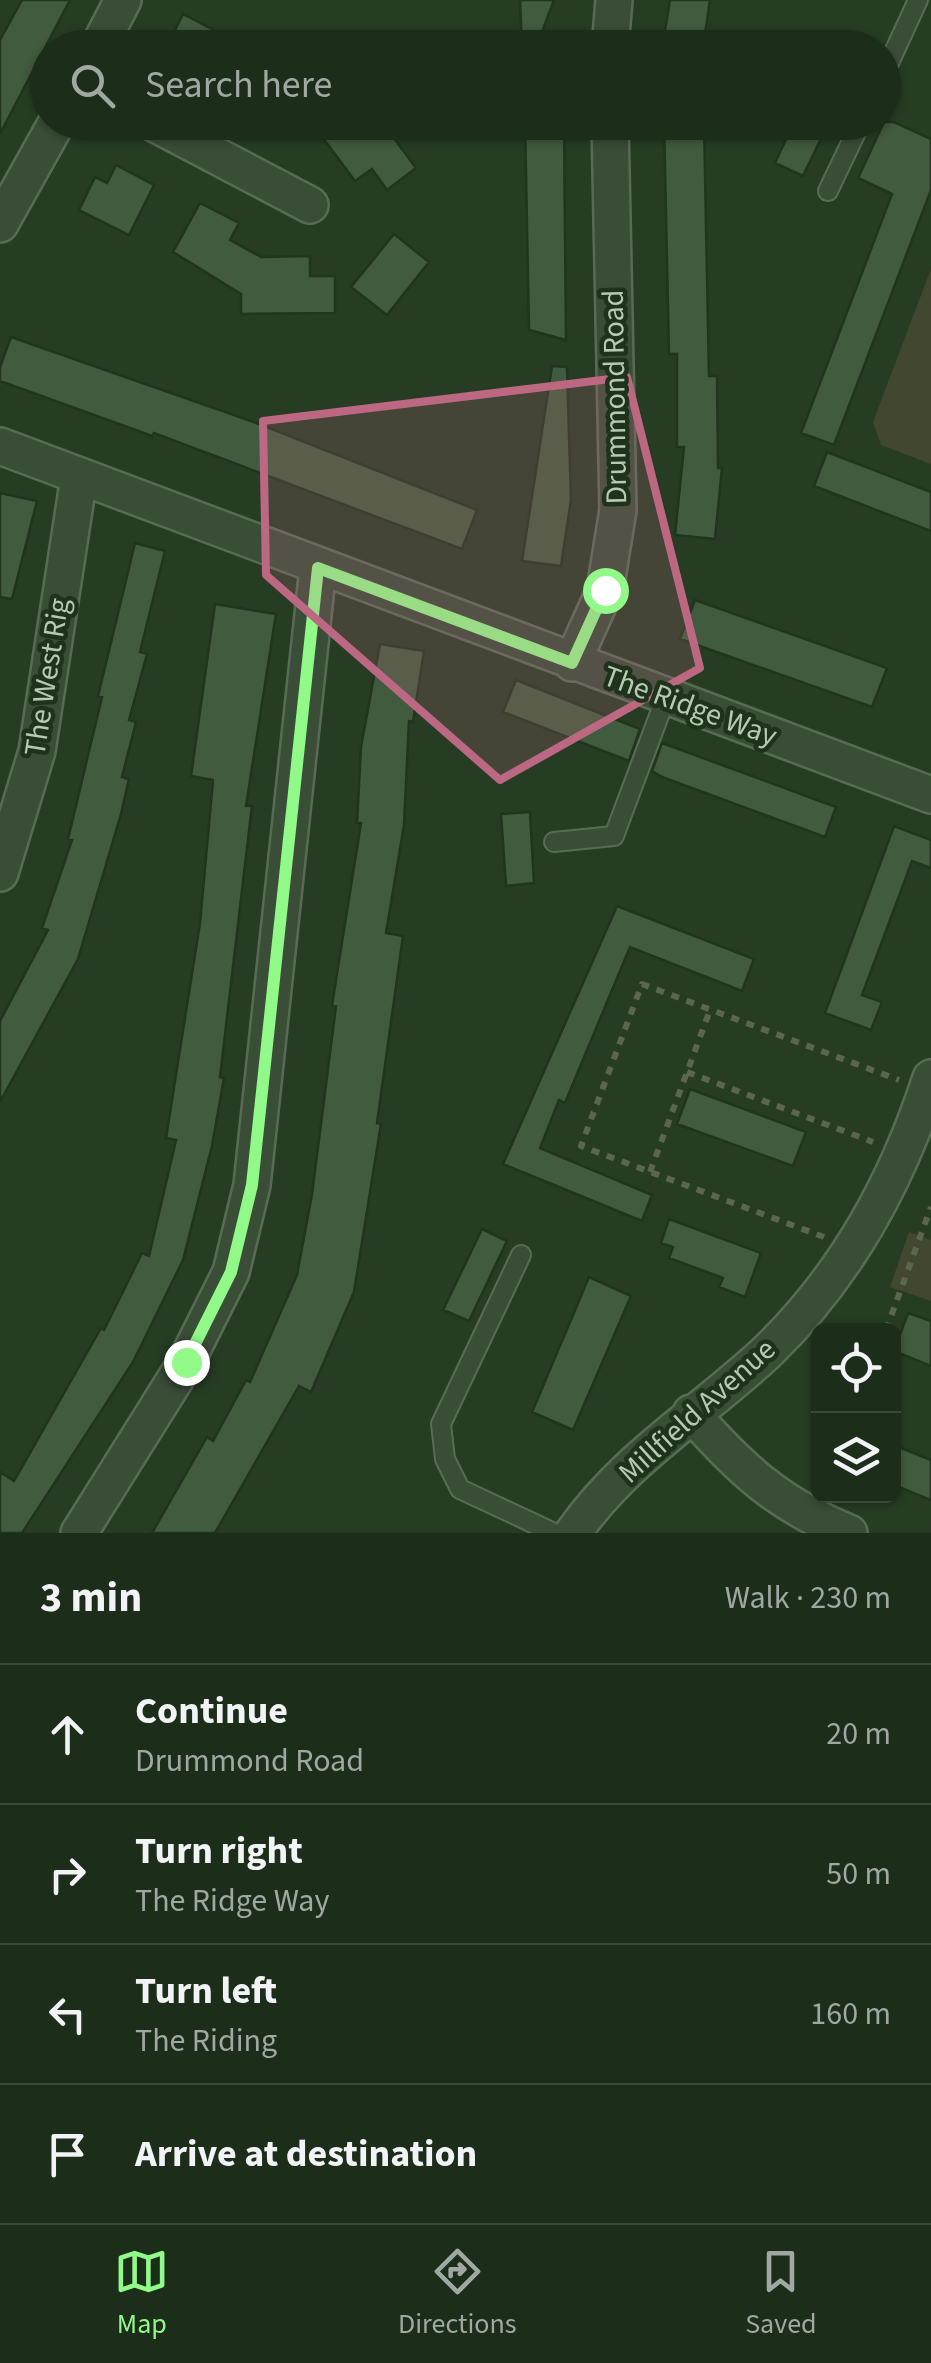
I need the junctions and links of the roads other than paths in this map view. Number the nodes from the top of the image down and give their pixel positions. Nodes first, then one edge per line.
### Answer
1 (124, 0) edge
2 (614, 0) edge
3 (918, 0) edge
4 (108, 30) edge
5 (612, 30) edge
6 (901, 37) edge
7 (47, 140) edge
8 (186, 140) edge
9 (610, 140) edge
10 (852, 140) edge
11 (828, 191) dead end
12 (310, 205) dead end
13 (0, 224) edge
14 (0, 446) edge
15 (79, 477) junction
16 (318, 568) junction
17 (572, 663) junction
18 (666, 698) junction
19 (931, 795) edge
20 (554, 842) dead end
21 (0, 873) edge
22 (929, 1085) edge
23 (520, 1255) dead end
24 (691, 1413) junction
25 (78, 1533) edge
26 (554, 1533) edge
27 (573, 1533) edge
28 (849, 1533) edge

1 - 4 street
2 - 5 street
3 - 6 lane
7 - 13 street
8 - 12 street
9 - 17 street, Drummond Road
10 - 11 lane
14 - 15 street, The Ridge Way
15 - 16 street, The Ridge Way
15 - 21 street, The West Rig
16 - 17 street, The Ridge Way
16 - 25 street
17 - 18 street, The Ridge Way
18 - 19 street, The Ridge Way
18 - 20 lane
22 - 24 street, Millfield Avenue
23 - 26 lane
24 - 27 street, Millfield Avenue
24 - 28 street

